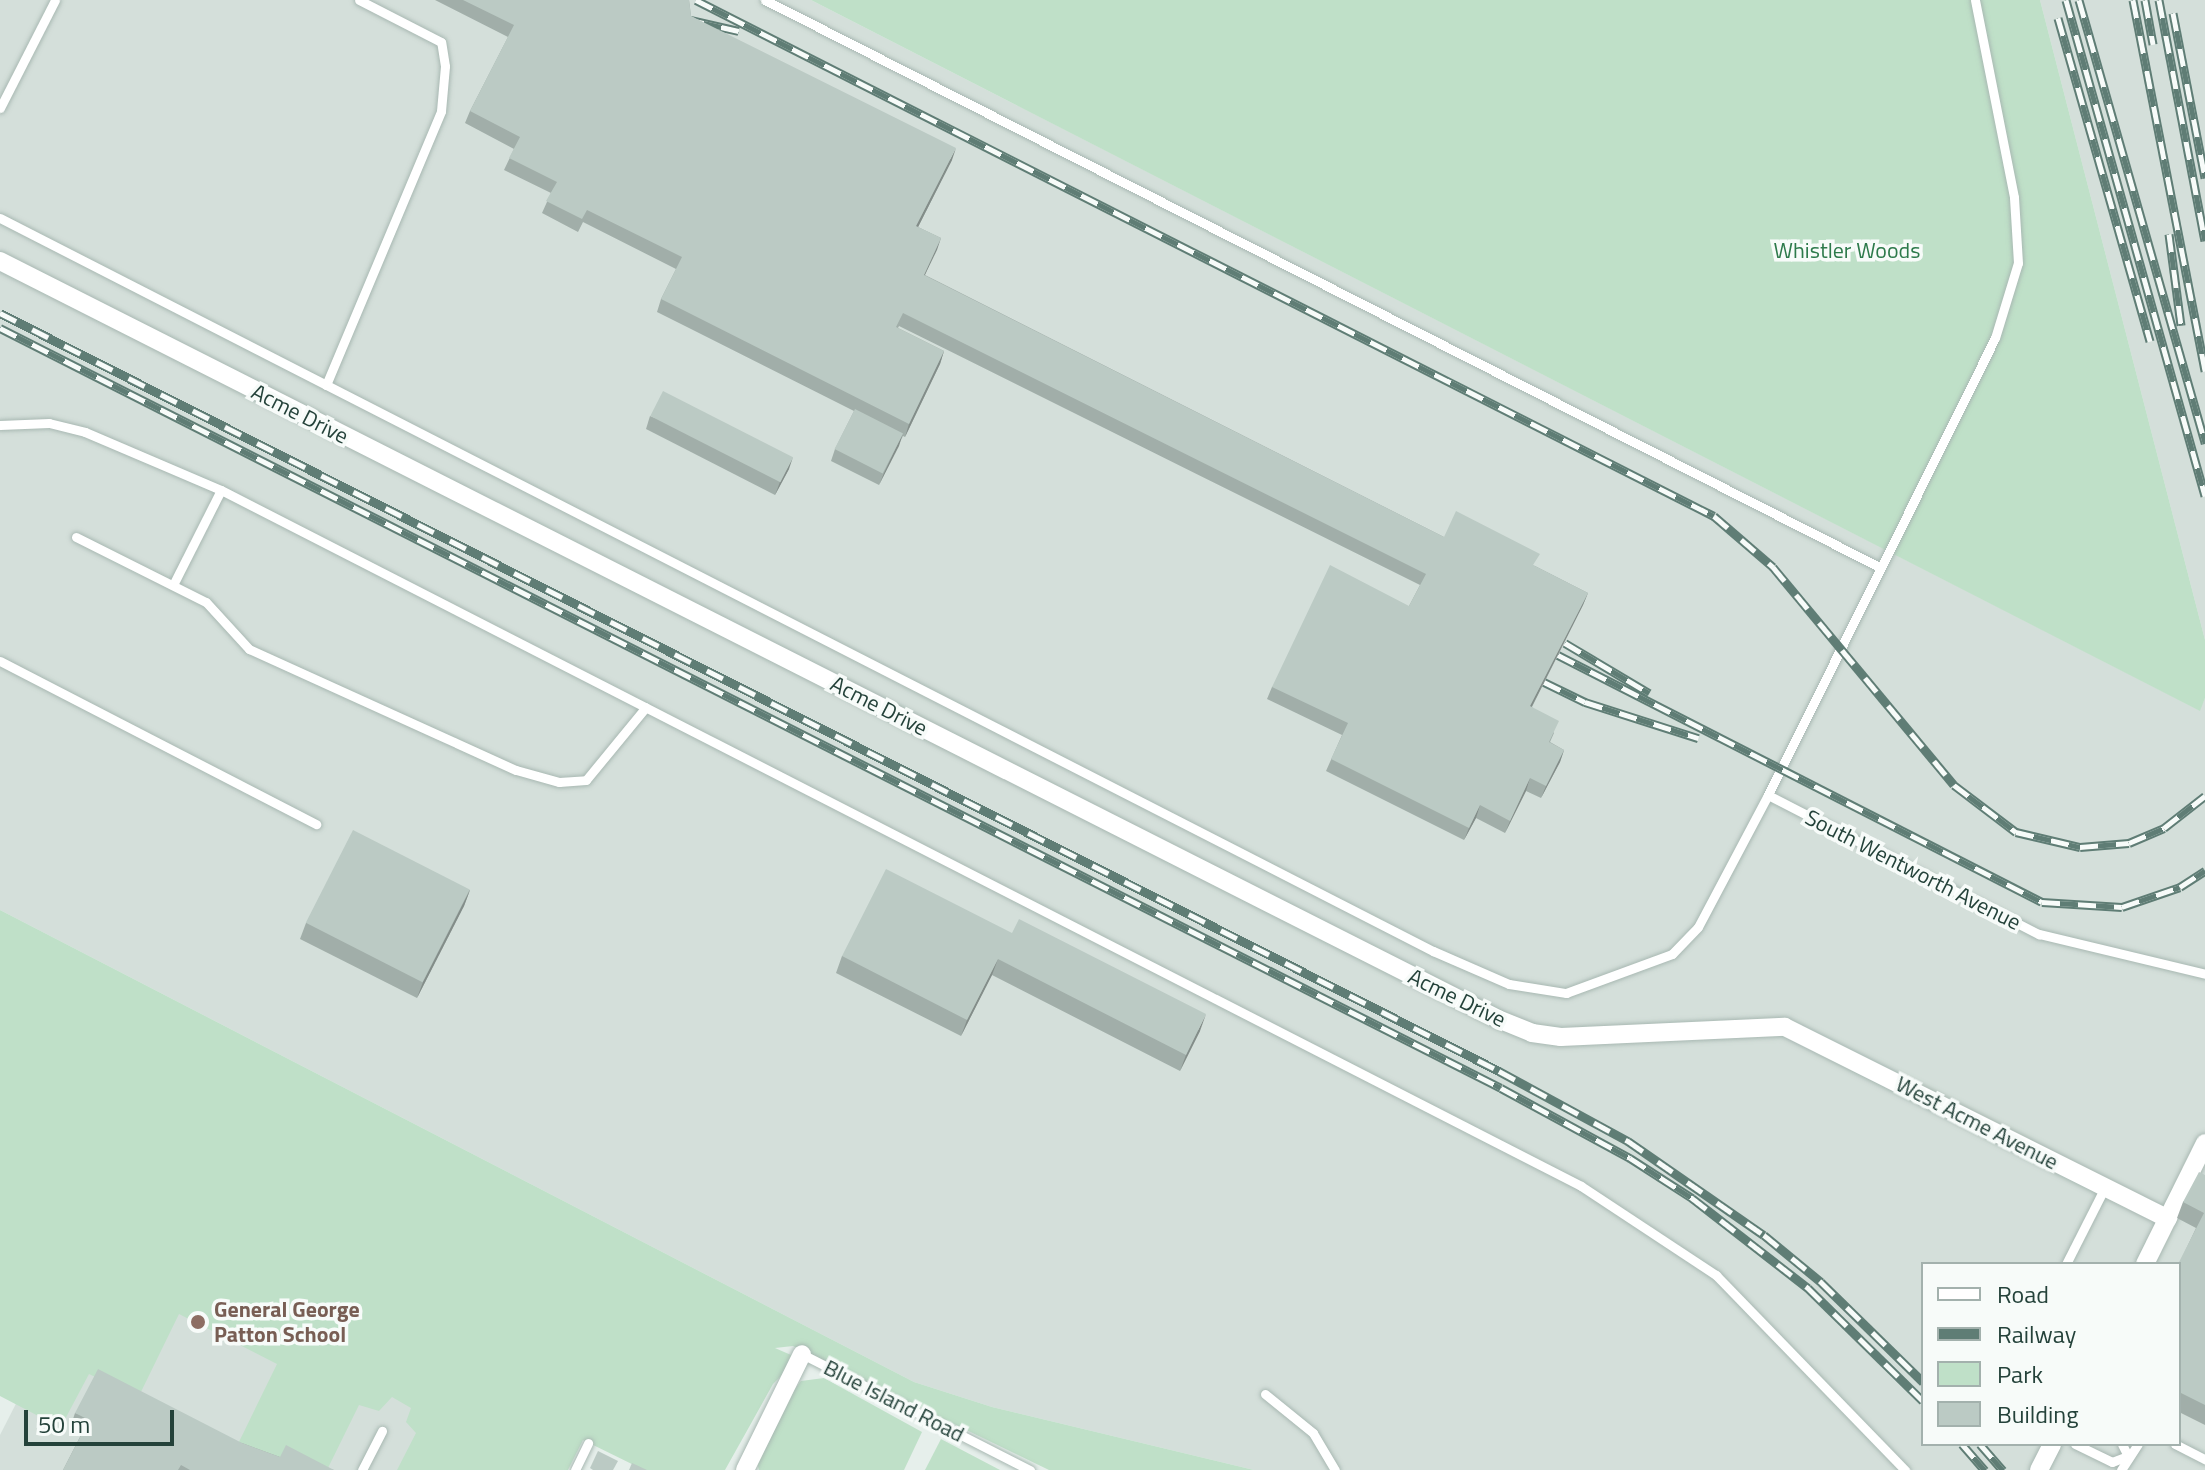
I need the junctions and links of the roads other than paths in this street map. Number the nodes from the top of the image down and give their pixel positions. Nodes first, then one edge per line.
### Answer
1 (55, 0) edge
2 (359, 0) edge
3 (765, 0) edge
4 (1975, 0) edge
5 (0, 108) edge
6 (0, 218) edge
7 (0, 261) edge
8 (326, 385) junction
9 (0, 425) edge
10 (221, 490) junction
11 (76, 537) dead end
12 (1881, 568) junction
13 (173, 585) junction
14 (0, 661) edge
15 (646, 707) junction
16 (1768, 795) junction
17 (316, 824) dead end
18 (2205, 974) edge
19 (1785, 1027) joint
20 (2205, 1143) edge
21 (2105, 1187) junction
22 (2168, 1219) junction
23 (2067, 1262) edge
24 (2146, 1262) edge
25 (802, 1354) joint
26 (1265, 1394) dead end
27 (382, 1431) dead end
28 (588, 1443) dead end
29 (2051, 1446) edge
30 (2079, 1446) edge
31 (2123, 1446) edge
32 (2136, 1446) edge
33 (2179, 1446) edge
34 (2128, 1456) junction
35 (2205, 1459) edge
36 (362, 1470) edge
37 (575, 1470) edge
38 (745, 1470) edge
39 (1030, 1470) edge
40 (1335, 1470) edge
41 (1905, 1470) edge
42 (2039, 1470) edge
43 (2121, 1470) edge

1 - 5 lane
2 - 8 lane
3 - 12 lane
4 - 12 lane
6 - 8 lane
7 - 19 street, Acme Drive
8 - 16 lane
9 - 10 lane
10 - 13 lane
10 - 15 lane
11 - 13 lane
12 - 16 lane
13 - 15 lane
14 - 17 lane
15 - 41 lane
16 - 18 lane, South Wentworth Avenue
19 - 21 street, West Acme Avenue
20 - 22 street
21 - 22 street, West Acme Avenue
21 - 23 lane
22 - 24 street
25 - 38 street
25 - 39 lane, Blue Island Road
26 - 40 lane
27 - 36 lane
28 - 37 lane
29 - 42 street
30 - 34 lane
31 - 34 lane
32 - 34 lane
33 - 35 lane
34 - 43 lane

